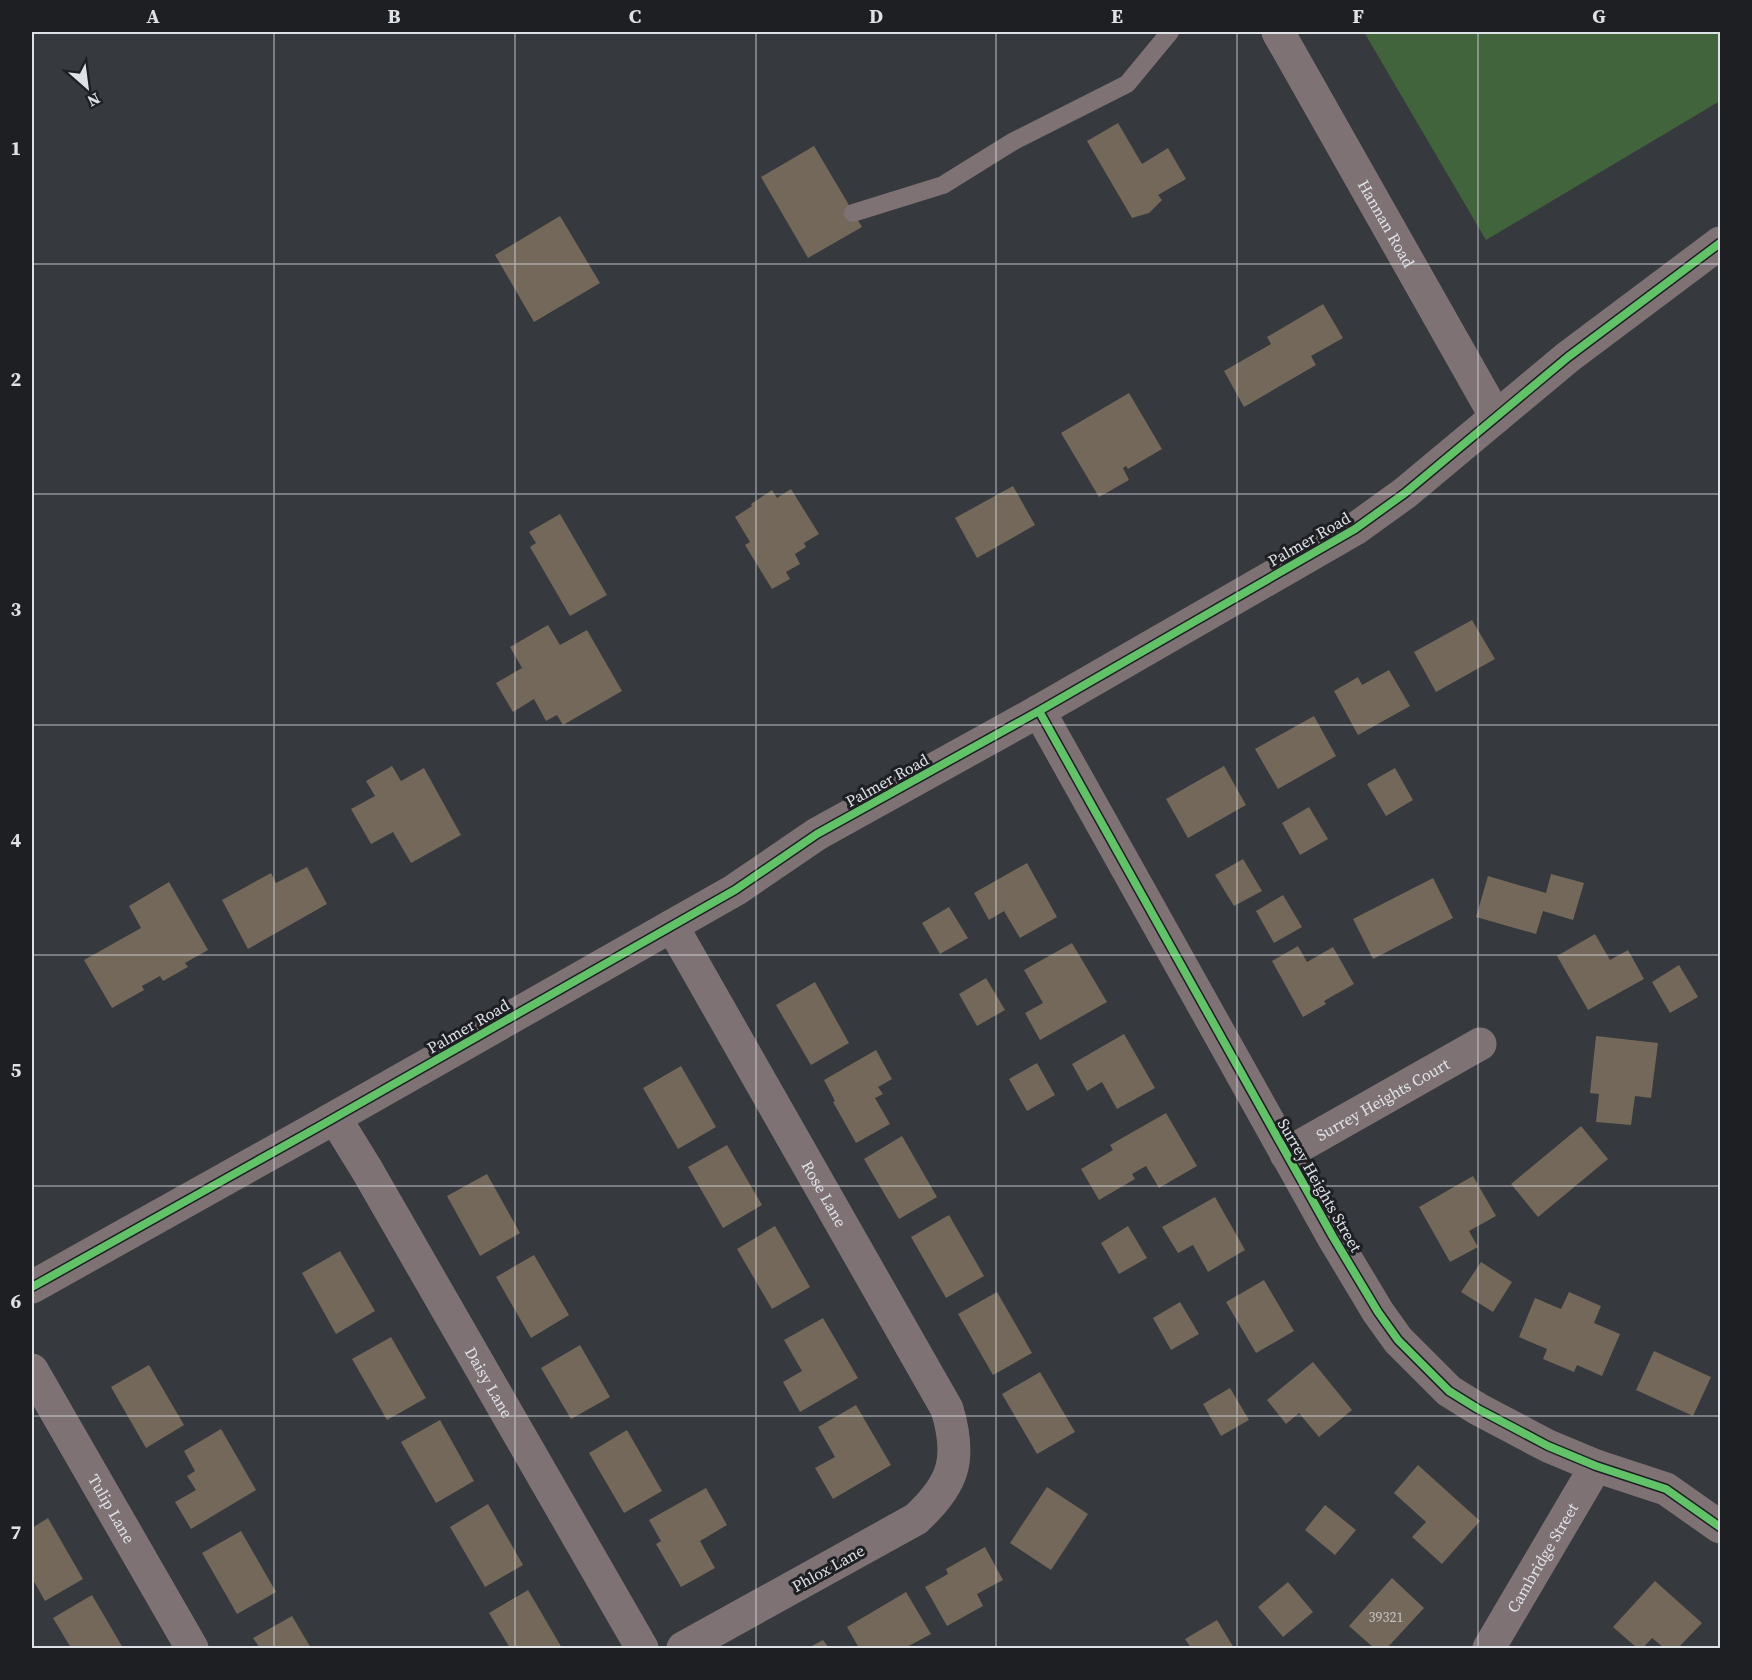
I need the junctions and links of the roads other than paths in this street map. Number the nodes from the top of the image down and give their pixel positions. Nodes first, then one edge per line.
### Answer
1 (1170, 32) edge
2 (1278, 32) edge
3 (853, 213) dead end
4 (1720, 243) edge
5 (1496, 417) junction
6 (1039, 711) junction
7 (672, 926) junction
8 (1480, 1044) dead end
9 (335, 1118) junction
10 (1286, 1154) junction
11 (32, 1287) edge
12 (32, 1370) edge
13 (1596, 1466) junction
14 (952, 1468) joint
15 (1720, 1527) edge
16 (192, 1648) edge
17 (642, 1648) edge
18 (683, 1648) edge
19 (1489, 1648) edge

1 - 3 lane
2 - 5 street, Hannan Road
4 - 5 street, Palmer Road
5 - 6 street, Palmer Road
6 - 7 street, Palmer Road
6 - 10 street, Surrey Heights Street
7 - 9 street, Palmer Road
7 - 14 street, Rose Lane
8 - 10 street, Surrey Heights Court
9 - 11 street, Palmer Road
9 - 17 street, Daisy Lane
10 - 13 street, Surrey Heights Street
12 - 16 street, Tulip Lane
13 - 15 street, Surrey Heights Street
13 - 19 street, Cambridge Street
14 - 18 street, Phlox Lane

